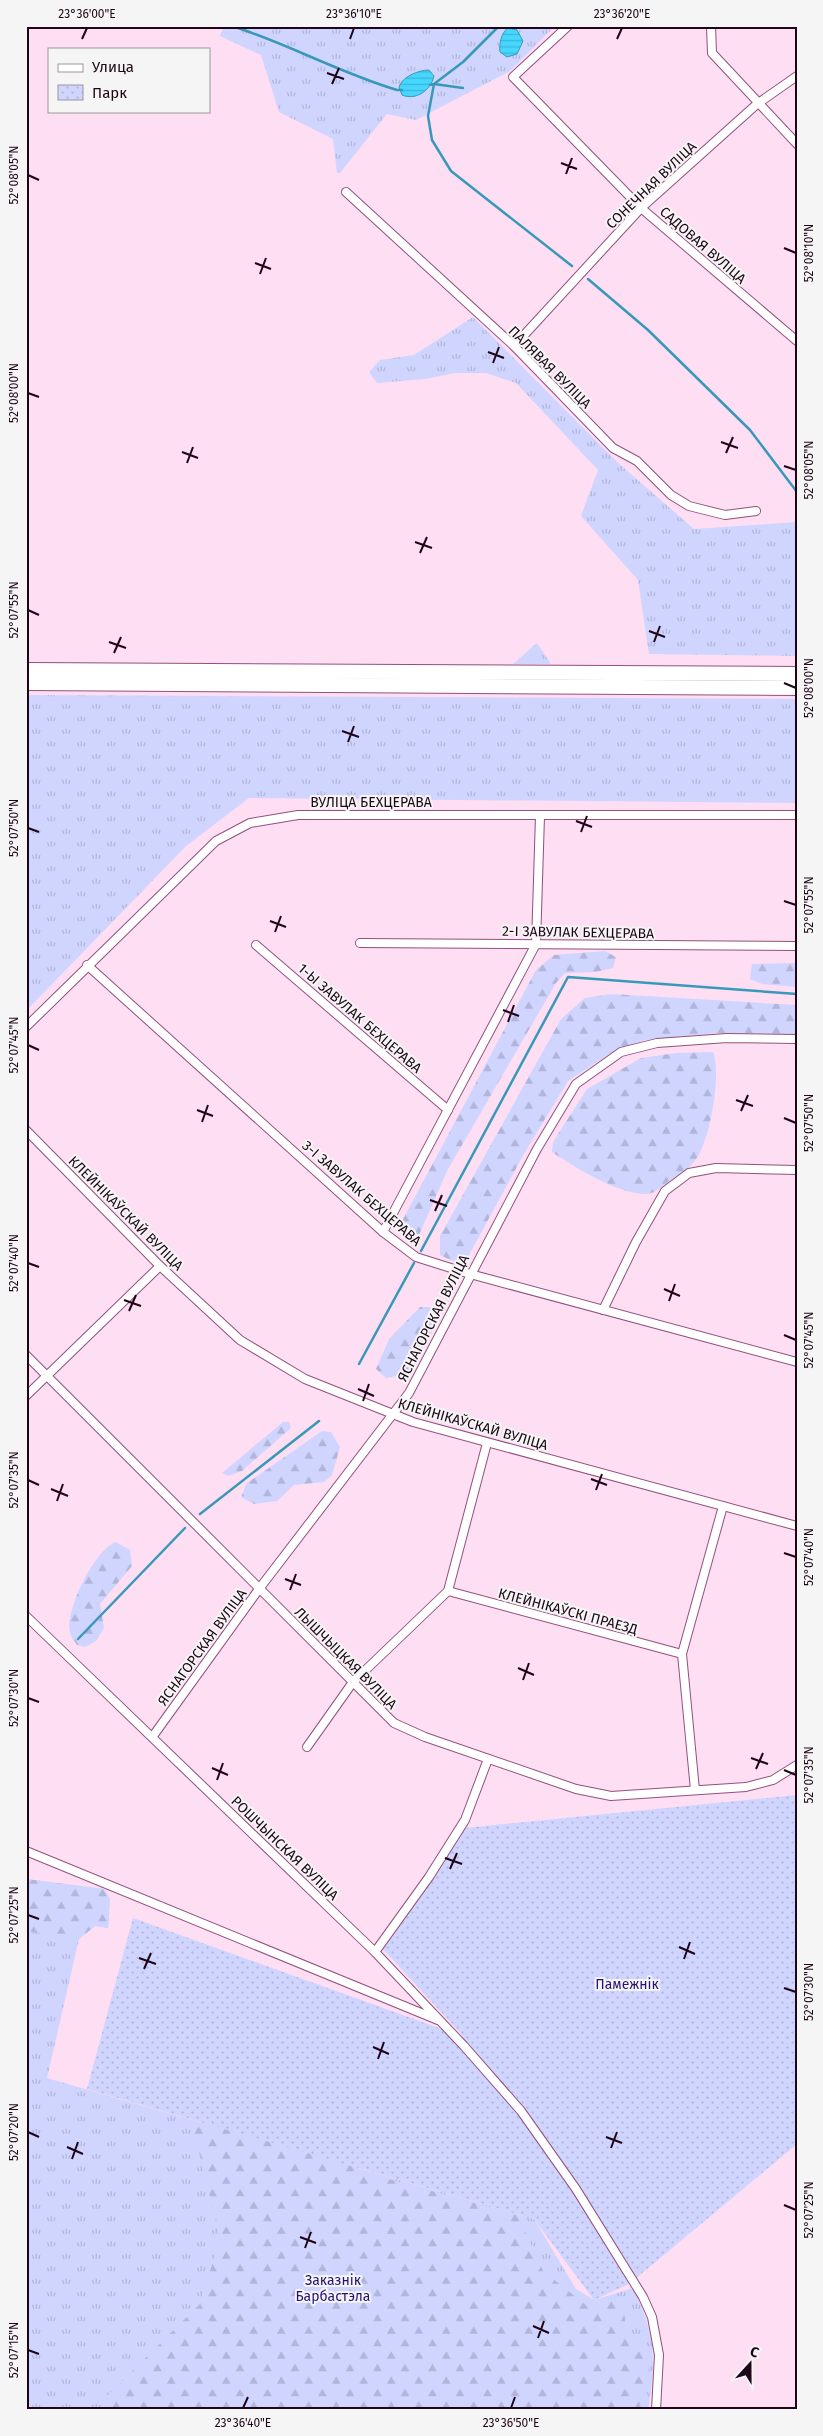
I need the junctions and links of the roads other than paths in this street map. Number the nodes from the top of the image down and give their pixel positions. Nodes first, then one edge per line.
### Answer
1 (568, 26) edge
2 (711, 26) edge
3 (797, 76) edge
4 (757, 104) junction
5 (797, 144) edge
6 (346, 192) dead end
7 (641, 208) junction
8 (797, 341) edge
9 (514, 346) junction
10 (756, 511) dead end
11 (26, 670) edge
12 (797, 674) edge
13 (26, 683) edge
14 (797, 688) edge
15 (797, 815) edge
16 (540, 816) junction
17 (360, 942) dead end
18 (536, 944) junction
19 (256, 945) dead end
20 (797, 946) edge
21 (87, 966) junction
22 (26, 1027) edge
23 (797, 1039) edge
24 (448, 1110) junction
25 (26, 1130) edge
26 (797, 1170) edge
27 (383, 1232) junction
28 (160, 1266) junction
29 (470, 1274) junction
30 (603, 1310) junction
31 (26, 1355) edge
32 (797, 1362) edge
33 (47, 1376) junction
34 (26, 1396) edge
35 (393, 1415) junction
36 (486, 1443) junction
37 (723, 1506) junction
38 (797, 1526) edge
39 (259, 1589) junction
40 (448, 1592) junction
41 (26, 1616) edge
42 (682, 1654) junction
43 (353, 1682) junction
44 (153, 1736) junction
45 (307, 1747) dead end
46 (488, 1759) junction
47 (797, 1765) edge
48 (695, 1790) junction
49 (26, 1851) edge
50 (375, 1952) junction
51 (442, 2022) junction
52 (656, 2410) edge

1 - 7 street, САДОВАЯ ВУЛІЦА
2 - 4 street
3 - 4 street, СОНЕЧНАЯ ВУЛІЦА
4 - 5 street
4 - 7 street, СОНЕЧНАЯ ВУЛІЦА
6 - 9 street, ПАЛЯВАЯ ВУЛІЦА
7 - 8 street, САДОВАЯ ВУЛІЦА
7 - 9 street, СОНЕЧНАЯ ВУЛІЦА
9 - 10 street, ПАЛЯВАЯ ВУЛІЦА
11 - 12 highway
13 - 14 highway
15 - 16 street, ВУЛІЦА БЕХЦЕРАВА
16 - 18 street
16 - 21 street, ВУЛІЦА БЕХЦЕРАВА
17 - 18 street, 2-І ЗАВУЛАК БЕХЦЕРАВА
18 - 20 street, 2-І ЗАВУЛАК БЕХЦЕРАВА
18 - 24 street
19 - 24 street, 1-Ы ЗАВУЛАК БЕХЦЕРАВА
21 - 22 street, ВУЛІЦА БЕХЦЕРАВА
21 - 27 street, 3-І ЗАВУЛАК БЕХЦЕРАВА
23 - 29 street, ЯСНАГОРСКАЯ ВУЛІЦА
24 - 27 street
25 - 28 street, КЛЕЙНІКАЎСКАЙ ВУЛІЦА
26 - 30 street
27 - 29 street, 3-І ЗАВУЛАК БЕХЦЕРАВА
28 - 33 street
28 - 35 street, КЛЕЙНІКАЎСКАЙ ВУЛІЦА
29 - 30 street, 3-І ЗАВУЛАК БЕХЦЕРАВА
29 - 35 street, ЯСНАГОРСКАЯ ВУЛІЦА
30 - 32 street, 3-І ЗАВУЛАК БЕХЦЕРАВА
31 - 33 street, ЛЫШЧЫЦКАЯ ВУЛІЦА
33 - 34 street
33 - 39 street, ЛЫШЧЫЦКАЯ ВУЛІЦА
35 - 36 street, КЛЕЙНІКАЎСКАЙ ВУЛІЦА
35 - 39 street, ЯСНАГОРСКАЯ ВУЛІЦА
36 - 37 street, КЛЕЙНІКАЎСКАЙ ВУЛІЦА
36 - 40 street
37 - 38 street, КЛЕЙНІКАЎСКАЙ ВУЛІЦА
37 - 42 street
39 - 43 street, ЛЫШЧЫЦКАЯ ВУЛІЦА
39 - 44 street, ЯСНАГОРСКАЯ ВУЛІЦА
40 - 42 street, КЛЕЙНІКАЎСКІ ПРАЕЗД
40 - 43 street
41 - 44 street, РОШЧЫНСКАЯ ВУЛІЦА
42 - 48 street
43 - 45 street
43 - 46 street, ЛЫШЧЫЦКАЯ ВУЛІЦА
44 - 50 street, РОШЧЫНСКАЯ ВУЛІЦА
46 - 48 street, ЛЫШЧЫЦКАЯ ВУЛІЦА
46 - 50 street
47 - 48 street, ЛЫШЧЫЦКАЯ ВУЛІЦА
49 - 51 street
50 - 51 street, РОШЧЫНСКАЯ ВУЛІЦА
51 - 52 street, РОШЧЫНСКАЯ ВУЛІЦА

